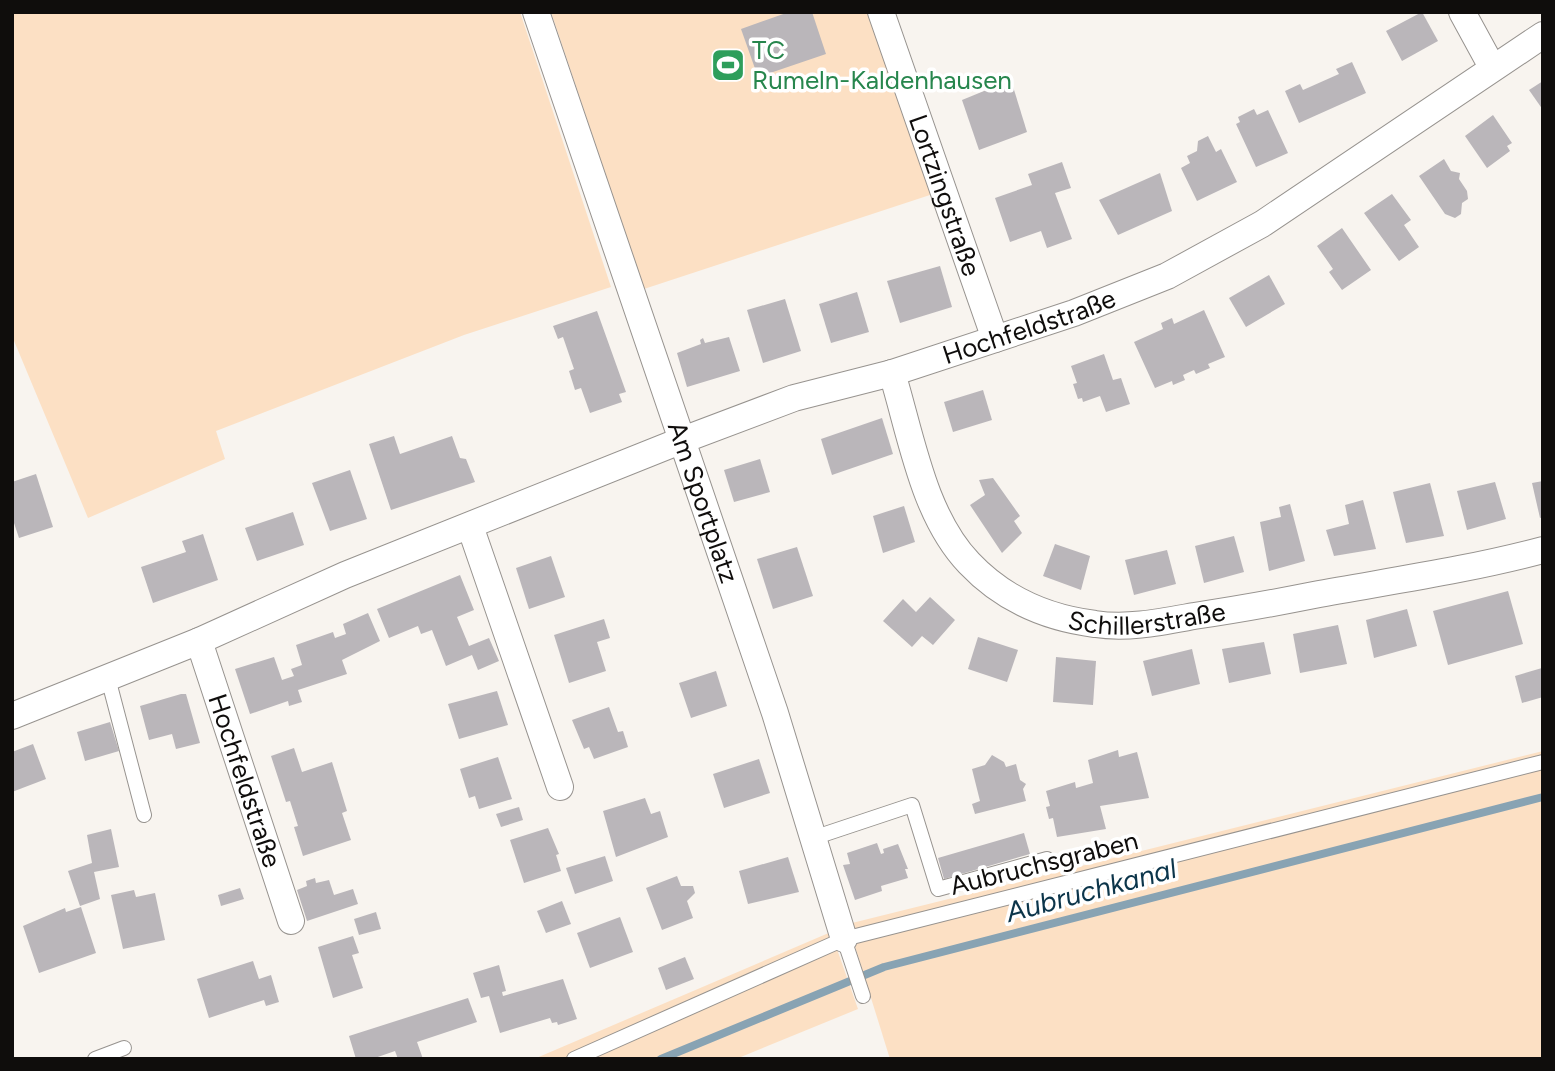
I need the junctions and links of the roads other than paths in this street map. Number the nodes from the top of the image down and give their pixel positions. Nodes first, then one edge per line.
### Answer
1 (536, 12) edge
2 (881, 12) edge
3 (1462, 12) edge
4 (1543, 35) edge
5 (1492, 67) junction
6 (995, 340) junction
7 (892, 373) junction
8 (680, 441) junction
9 (470, 526) junction
10 (1543, 550) edge
11 (199, 641) junction
12 (108, 678) junction
13 (12, 716) edge
14 (1543, 762) edge
15 (560, 787) dead end
16 (144, 815) dead end
17 (813, 838) junction
18 (1047, 859) dead end
19 (290, 921) dead end
20 (846, 946) junction
21 (863, 996) dead end
22 (124, 1048) dead end
23 (95, 1059) edge
24 (575, 1059) edge

1 - 8 street, Am Sportplatz
2 - 6 street, Lortzingstraße
3 - 5 street
4 - 5 street, Hochfeldstraße
5 - 6 street, Hochfeldstraße
6 - 7 street, Hochfeldstraße
7 - 8 street, Hochfeldstraße
7 - 10 street, Schillerstraße
8 - 9 street, Hochfeldstraße
8 - 17 street, Am Sportplatz
9 - 11 street, Hochfeldstraße
9 - 15 street
11 - 12 street, Hochfeldstraße
11 - 19 street, Hochfeldstraße
12 - 13 street, Hochfeldstraße
12 - 16 lane
14 - 20 lane, Aubruchsgraben
17 - 18 lane
17 - 20 street, Am Sportplatz
20 - 21 lane, Am Sportplatz
20 - 24 lane, Aubruchsgraben
22 - 23 lane

